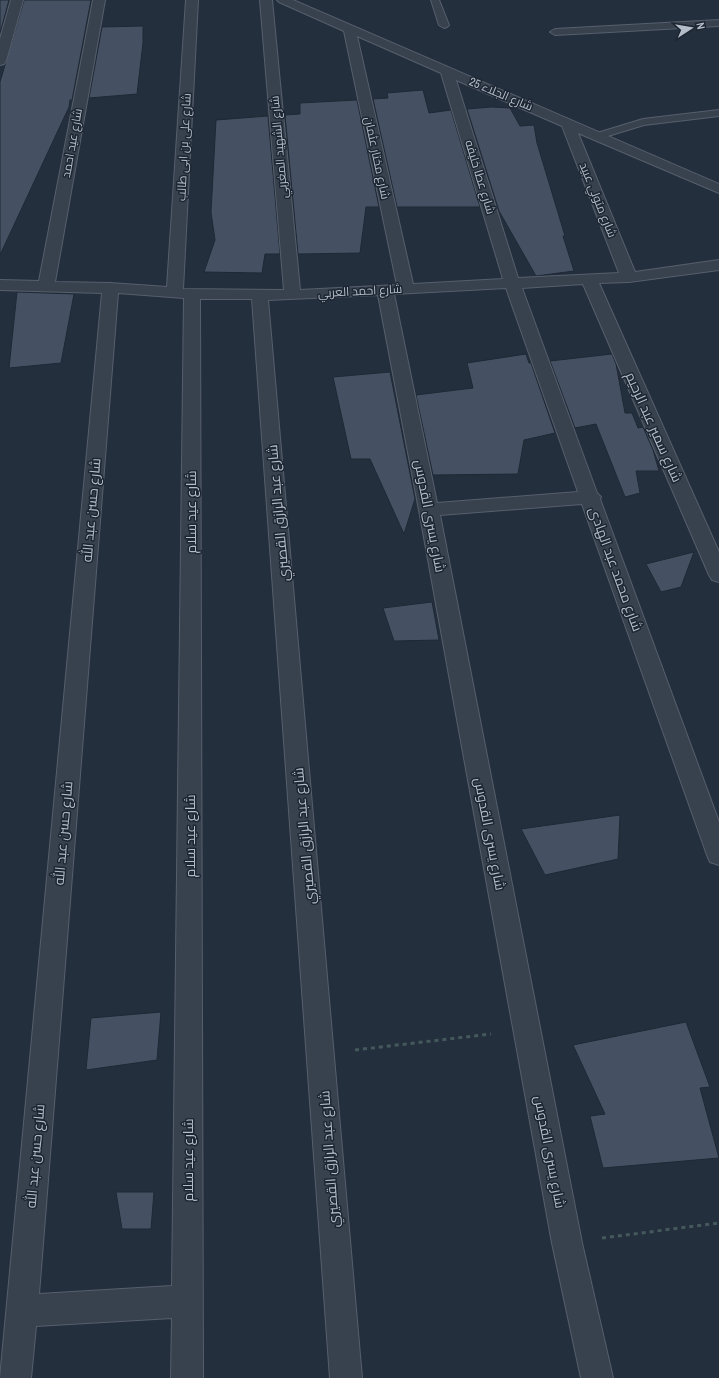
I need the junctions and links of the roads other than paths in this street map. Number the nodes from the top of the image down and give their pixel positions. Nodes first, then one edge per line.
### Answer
1 (17, 0) edge
2 (99, 0) edge
3 (192, 0) edge
4 (266, 0) edge
5 (283, 0) edge
6 (435, 0) edge
7 (313, 6) edge
8 (719, 23) edge
9 (444, 25) dead end
10 (349, 28) junction
11 (555, 32) dead end
12 (0, 61) edge
13 (448, 72) junction
14 (719, 112) edge
15 (567, 122) junction
16 (598, 136) junction
17 (719, 189) edge
18 (715, 266) edge
19 (629, 277) junction
20 (589, 279) junction
21 (719, 282) edge
22 (512, 283) junction
23 (0, 285) edge
24 (46, 286) junction
25 (110, 288) junction
26 (395, 289) junction
27 (184, 294) junction
28 (260, 295) junction
29 (292, 295) junction
30 (591, 497) junction
31 (429, 510) junction
32 (719, 575) edge
33 (719, 855) edge
34 (188, 1301) junction
35 (22, 1310) junction
36 (14, 1378) edge
37 (187, 1378) edge
38 (346, 1378) edge
39 (597, 1378) edge

1 - 12 street
2 - 24 street, شارع عيد احمد
3 - 27 street, شارع على بن ابى طالب
4 - 29 street, شارع الشهيد المغربي
5 - 7 street, شارع الجلاء 25
6 - 9 lane
7 - 10 street, شارع الجلاء 25
8 - 11 lane
10 - 13 street, شارع الجلاء 25
10 - 26 street, شارع مختار عثمان
13 - 15 street, شارع الجلاء 25
13 - 22 street, شارع عطا خليفه
14 - 16 lane
15 - 16 street, شارع الجلاء 25
15 - 19 street, شارع متولي عبيد
16 - 17 street, شارع الجلاء 25
18 - 19 street, شارع احمد العربي
18 - 21 street
19 - 20 street, شارع احمد العربي
20 - 22 street, شارع احمد العربي
20 - 32 street, شارع سمير عبد الرحيم
22 - 26 street, شارع احمد العربي
22 - 30 street, شارع محمد عبد الهادى
23 - 24 street, شارع احمد العربي
24 - 25 street, شارع احمد العربي
25 - 27 street, شارع احمد العربي
25 - 35 street, شارع حسن عبد الله
26 - 29 street, شارع احمد العربي
26 - 31 street, شارع يسرى القدوس
27 - 28 street, شارع احمد العربي
27 - 34 street, شارع عيد سلام
28 - 29 street, شارع احمد العربي
28 - 38 street, شارع عبد الرازق القصيري
30 - 31 street
30 - 33 street, شارع محمد عبد الهادى
31 - 39 street, شارع يسرى القدوس
34 - 35 street
34 - 37 street, شارع عيد سلام
35 - 36 street, شارع حسن عبد الله

